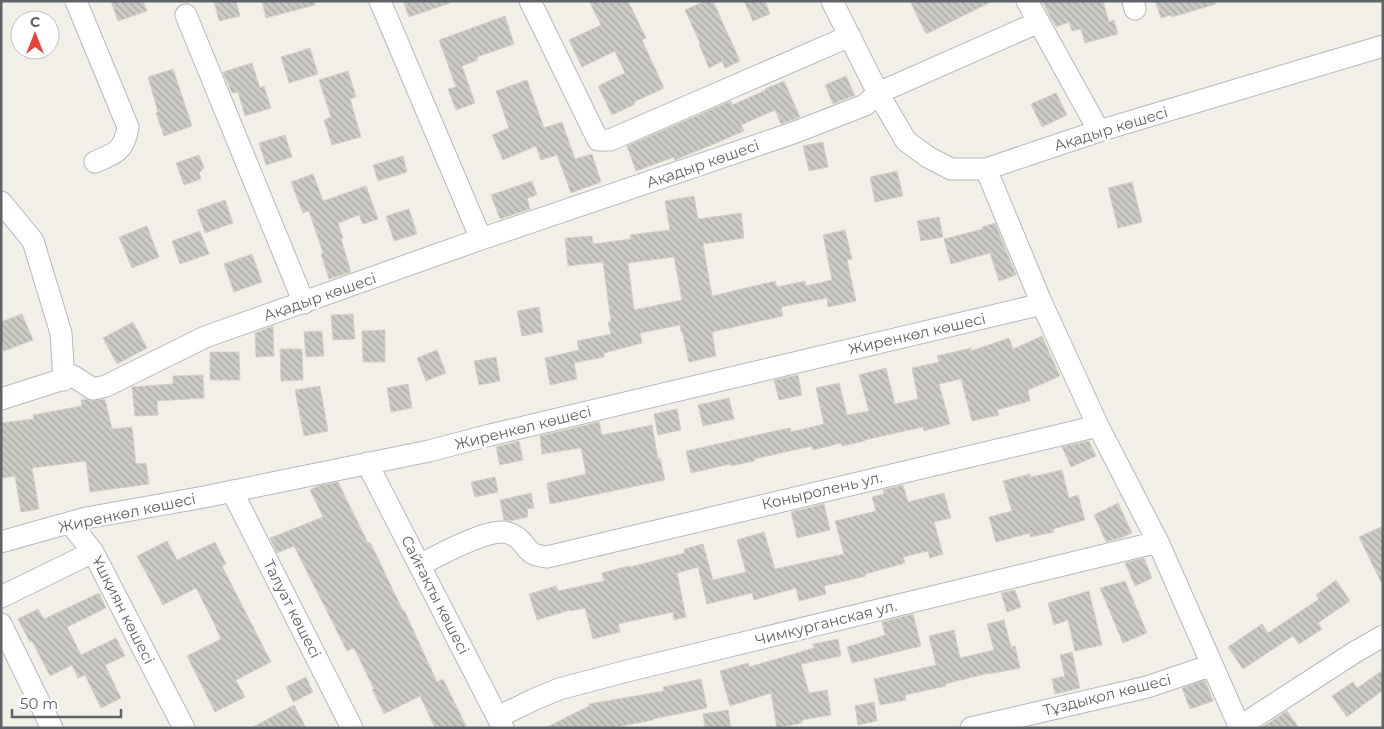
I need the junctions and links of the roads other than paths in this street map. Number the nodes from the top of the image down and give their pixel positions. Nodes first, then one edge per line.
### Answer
1 (76, 1) edge
2 (380, 1) edge
3 (530, 1) edge
4 (832, 1) edge
5 (1027, 1) edge
6 (186, 15) dead end
7 (1039, 22) junction
8 (850, 36) junction
9 (1383, 46) edge
10 (878, 93) junction
11 (1099, 131) junction
12 (95, 162) dead end
13 (986, 169) junction
14 (1, 202) edge
15 (481, 240) junction
16 (304, 303) junction
17 (1042, 304) junction
18 (64, 380) junction
19 (1, 400) edge
20 (1098, 426) junction
21 (367, 463) junction
22 (232, 491) junction
23 (70, 523) junction
24 (1, 542) edge
25 (1158, 542) junction
26 (93, 552) junction
27 (420, 565) junction
28 (1, 597) edge
29 (1, 624) edge
30 (1383, 636) edge
31 (1212, 665) junction
32 (500, 722) edge
33 (1240, 727) edge
34 (52, 728) edge
35 (184, 728) edge
36 (352, 728) edge
37 (971, 728) edge

1 - 12 street
2 - 15 street
3 - 8 street
4 - 8 street
5 - 7 street
6 - 16 street
7 - 10 street
7 - 11 street
8 - 10 street
9 - 11 street, Ақадыр көшесі
10 - 13 street, Ақадыр көшесі
10 - 15 street, Ақадыр көшесі
11 - 13 street, Ақадыр көшесі
13 - 17 street
14 - 18 street
15 - 16 street, Ақадыр көшесі
16 - 18 street, Ақадыр көшесі
17 - 20 street
17 - 21 street, Жиренкөл көшесі
18 - 19 street, Ақадыр көшесі
20 - 25 street
20 - 27 street, Коныролень ул.
21 - 22 street, Жиренкөл көшесі
21 - 27 street, Сайғақты көшесі
22 - 23 street, Жиренкөл көшесі
22 - 36 street, Талуат көшесі
23 - 24 street, Жиренкөл көшесі
23 - 26 street, Ұшқиян көшесі
25 - 31 street
25 - 32 street, Чимкурганская ул.
26 - 28 street
26 - 35 street, Ұшқиян көшесі
27 - 32 street, Сайғақты көшесі
29 - 34 street
30 - 33 street
31 - 33 street
31 - 37 street, Тұздықол көшесі

